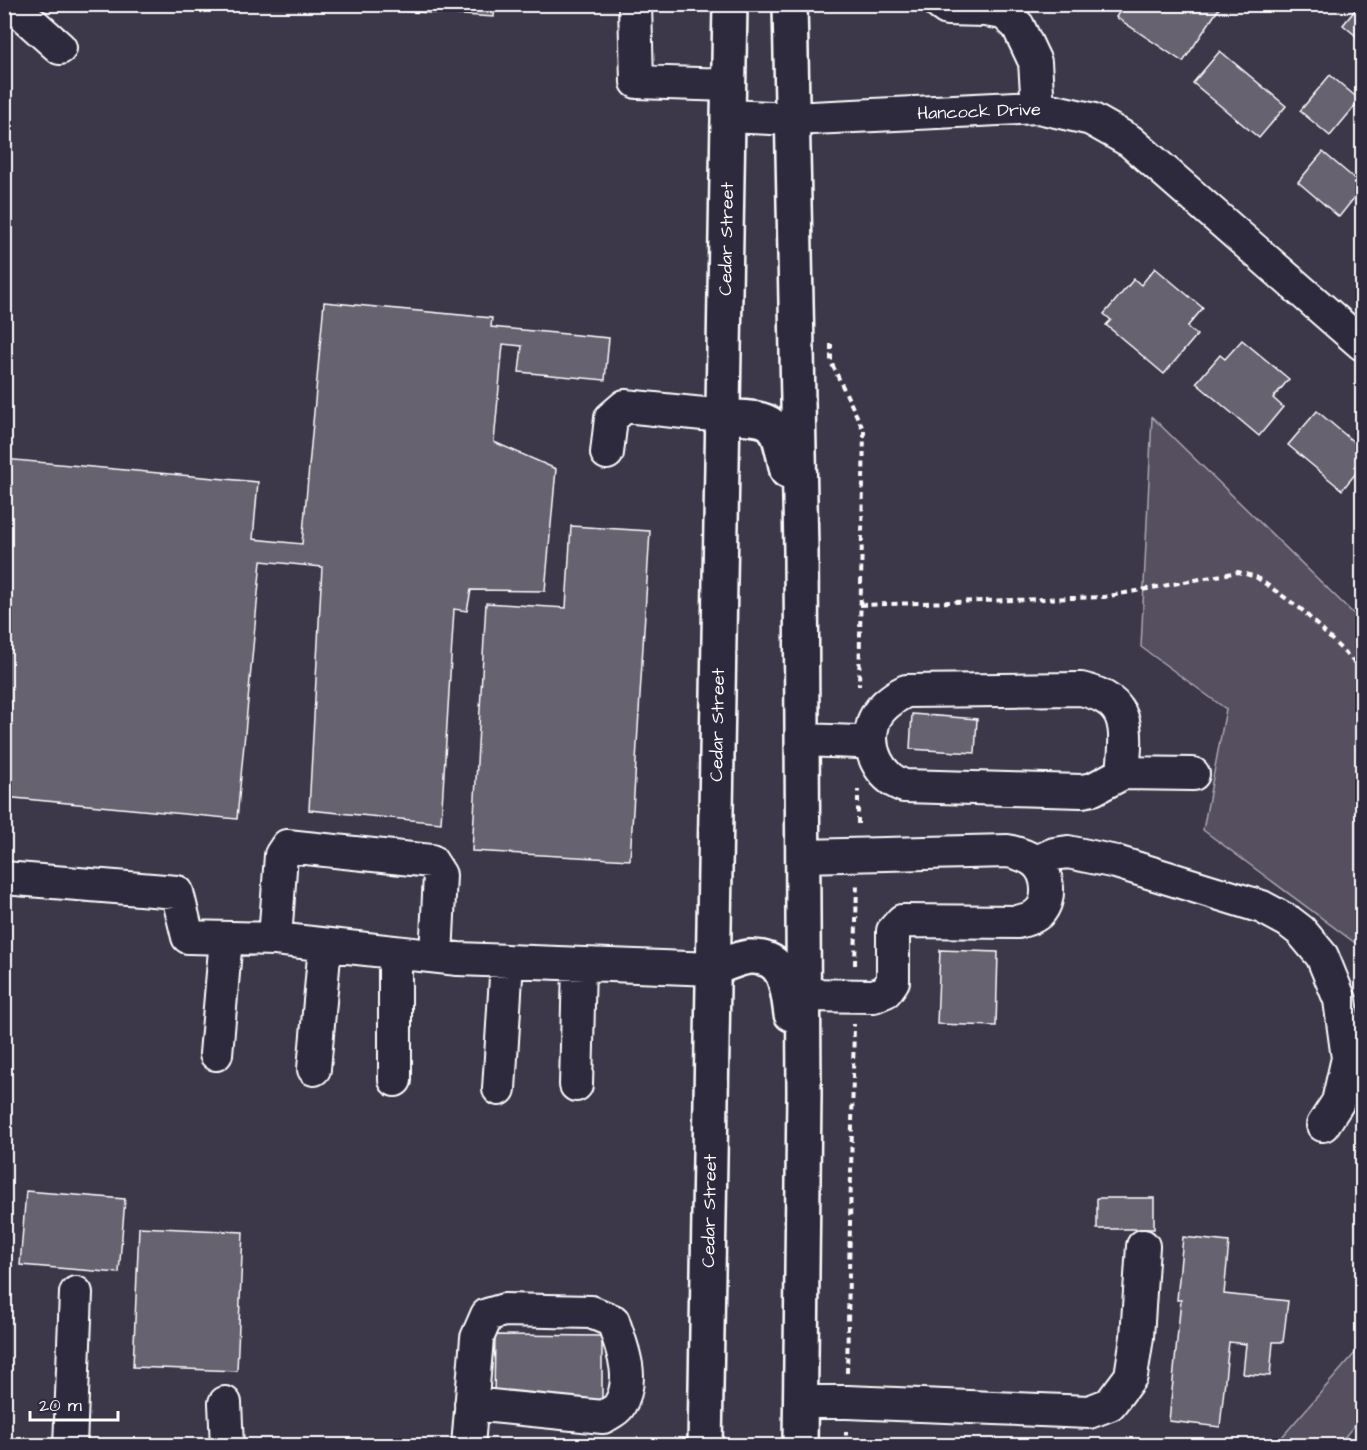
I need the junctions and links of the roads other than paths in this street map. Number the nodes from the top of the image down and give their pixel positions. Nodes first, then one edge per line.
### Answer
1 (11, 4) edge
2 (635, 4) edge
3 (730, 4) edge
4 (790, 4) edge
5 (940, 4) edge
6 (60, 48) dead end
7 (728, 101) junction
8 (1038, 106) junction
9 (792, 119) junction
10 (1362, 344) edge
11 (723, 416) junction
12 (607, 453) dead end
13 (801, 550) junction
14 (802, 740) junction
15 (870, 741) junction
16 (1123, 772) junction
17 (1193, 774) dead end
18 (803, 856) junction
19 (1036, 862) junction
20 (4, 878) edge
21 (226, 938) junction
22 (274, 939) junction
23 (325, 945) junction
24 (395, 952) junction
25 (436, 956) junction
26 (507, 961) junction
27 (579, 965) junction
28 (713, 969) junction
29 (803, 995) junction
30 (216, 1054) dead end
31 (314, 1069) dead end
32 (394, 1080) dead end
33 (576, 1085) dead end
34 (499, 1089) dead end
35 (804, 1093) junction
36 (1323, 1125) dead end
37 (1143, 1246) dead end
38 (76, 1293) dead end
39 (801, 1402) junction
40 (225, 1403) dead end
41 (471, 1404) junction
42 (70, 1446) edge
43 (227, 1446) edge
44 (468, 1446) edge
45 (705, 1446) edge
46 (800, 1446) edge

1 - 6 street
2 - 7 street, Hancock Drive
3 - 7 main road, Cedar Street
4 - 9 main road
5 - 8 street
7 - 9 street, Hancock Drive
7 - 11 main road, Cedar Street
8 - 9 street, Hancock Drive
8 - 10 street, Hancock Drive
9 - 13 main road
11 - 12 street
11 - 13 main road
11 - 28 main road, Cedar Street
13 - 14 main road
14 - 15 street
14 - 18 main road
15 - 16 street
15 - 16 street
16 - 17 street
18 - 19 street
18 - 29 main road
19 - 29 street
19 - 36 street
20 - 21 street
21 - 22 street
21 - 30 street
22 - 23 street
22 - 25 street
23 - 24 street
23 - 31 street
24 - 25 street
24 - 32 street
25 - 26 street
26 - 27 street
26 - 34 street
27 - 28 street
27 - 33 street
28 - 35 main road
28 - 45 main road, Cedar Street
29 - 35 main road
35 - 39 main road
37 - 39 street
38 - 42 street
39 - 46 main road
40 - 43 street
41 - 41 street
41 - 44 street

